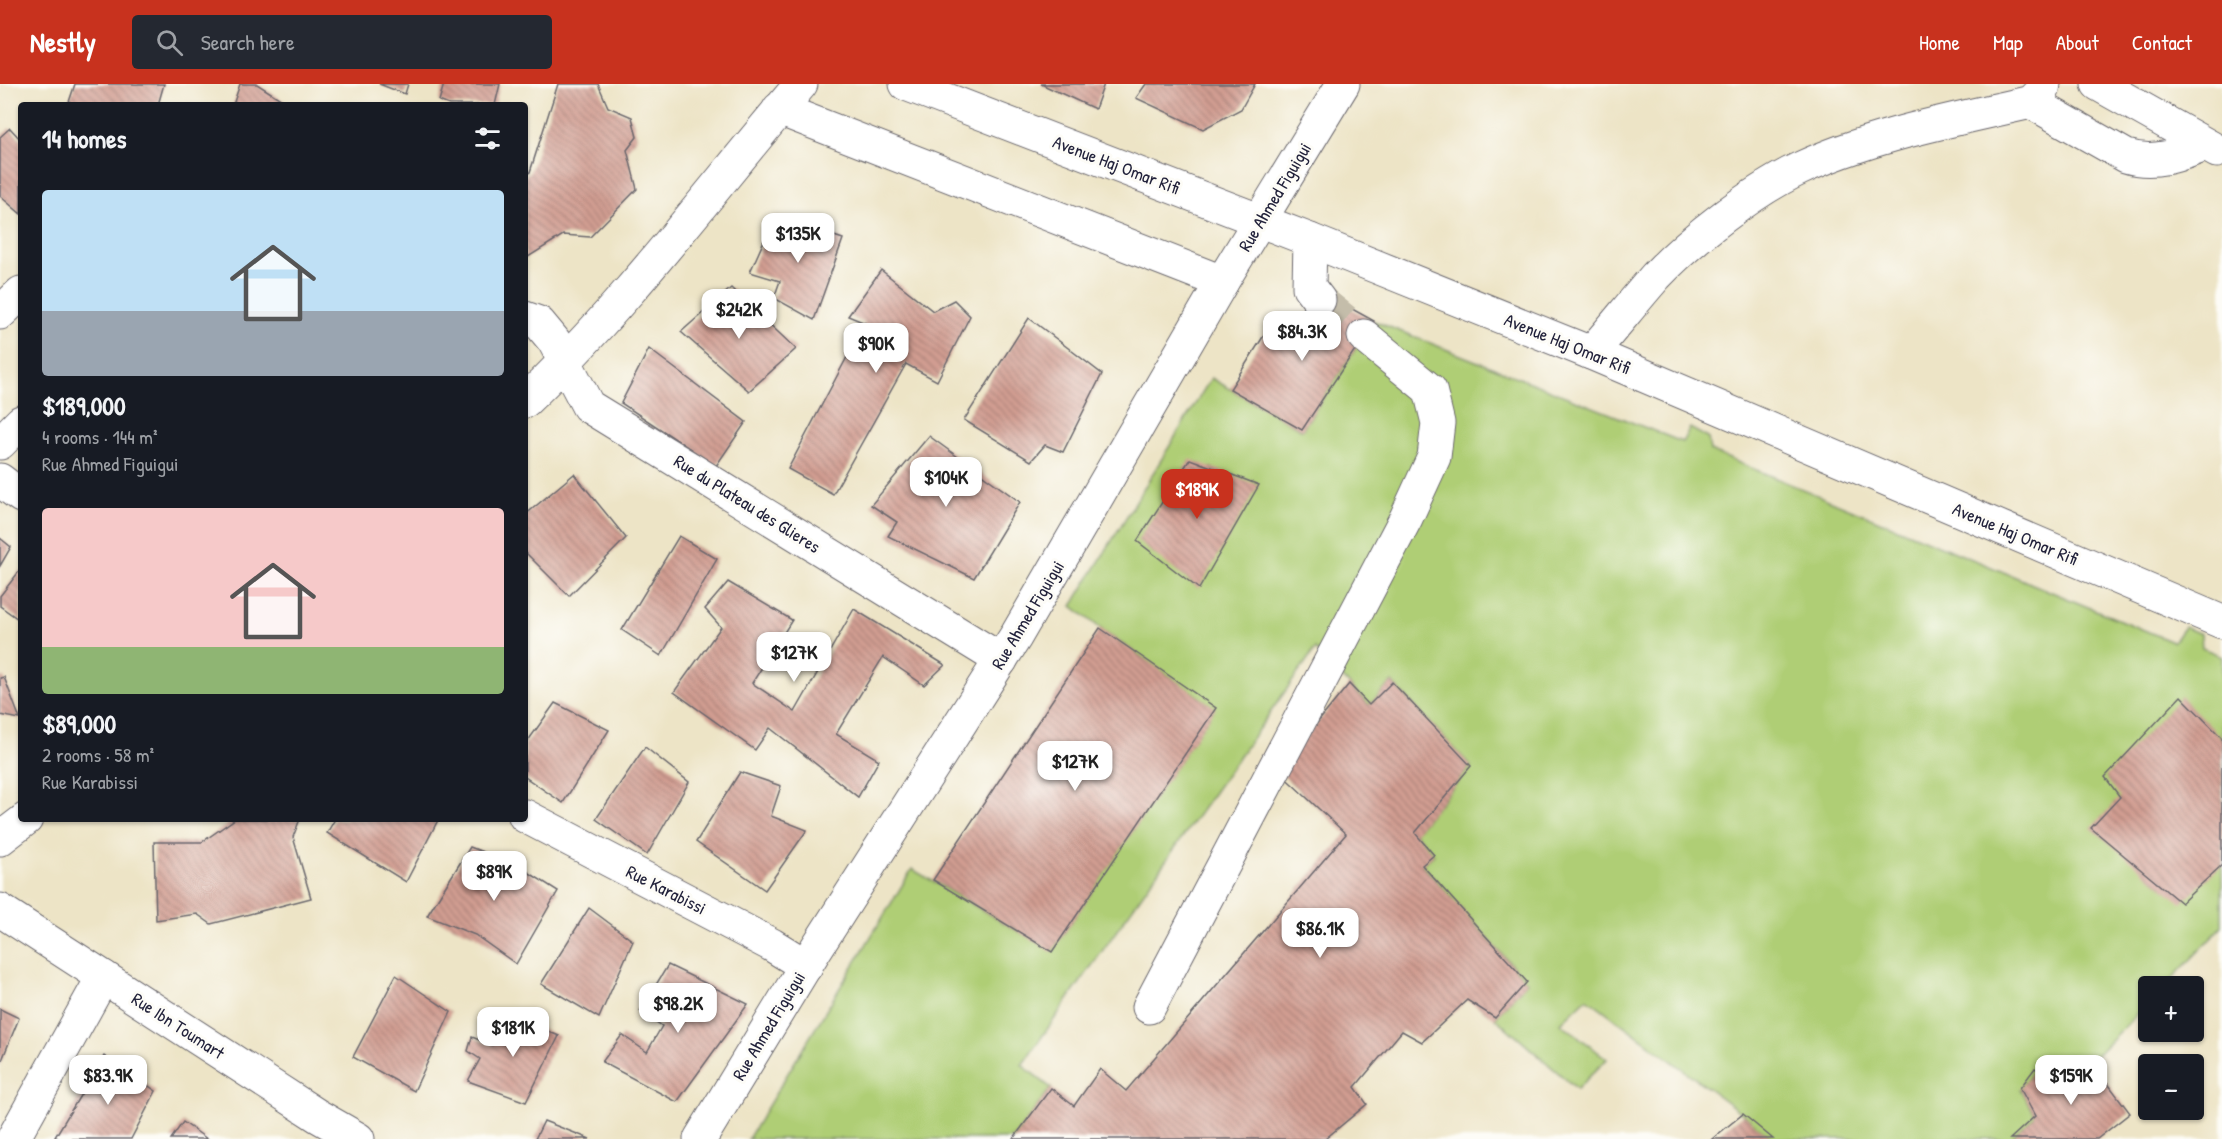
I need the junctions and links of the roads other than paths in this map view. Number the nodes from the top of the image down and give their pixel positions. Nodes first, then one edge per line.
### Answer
1 (801, 84) edge
2 (906, 84) edge
3 (1343, 84) edge
4 (2098, 84) edge
5 (2038, 93) edge
6 (779, 109) junction
7 (2214, 150) edge
8 (1260, 220) junction
9 (1310, 240) junction
10 (1222, 282) junction
11 (18, 296) edge
12 (1319, 300) tunnel mouth
13 (0, 313) edge
14 (528, 319) edge
15 (1364, 336) tunnel mouth
16 (1591, 353) junction
17 (565, 362) junction
18 (528, 398) edge
19 (18, 425) edge
20 (0, 443) edge
21 (0, 480) edge
22 (18, 494) edge
23 (2222, 622) edge
24 (1001, 660) junction
25 (528, 818) edge
26 (22, 822) edge
27 (0, 839) edge
28 (0, 910) edge
29 (806, 966) junction
30 (102, 977) junction
31 (1149, 1007) dead end
32 (313, 1128) edge
33 (13, 1139) edge
34 (358, 1139) edge
35 (700, 1139) edge

1 - 6 street
2 - 8 street, Avenue Haj Omar Rifi
3 - 8 street, Rue Ahmed Figuigui
4 - 7 street
5 - 7 street
5 - 16 street
6 - 10 street
6 - 17 street
8 - 9 street, Avenue Haj Omar Rifi
8 - 10 street, Rue Ahmed Figuigui
9 - 12 street
9 - 16 street, Avenue Haj Omar Rifi
10 - 24 street, Rue Ahmed Figuigui
11 - 13 street
14 - 17 street, Rue du Plateau des Glieres
15 - 31 street
16 - 23 street, Avenue Haj Omar Rifi
17 - 18 street
17 - 24 street, Rue du Plateau des Glieres
19 - 20 street
21 - 22 street
24 - 29 street, Rue Ahmed Figuigui
25 - 29 street, Rue Karabissi
26 - 27 street
28 - 30 street, Rue Ibn Toumart
29 - 35 street, Rue Ahmed Figuigui
30 - 32 street, Rue Ibn Toumart
30 - 33 street
32 - 34 street, Rue Ibn Toumart

